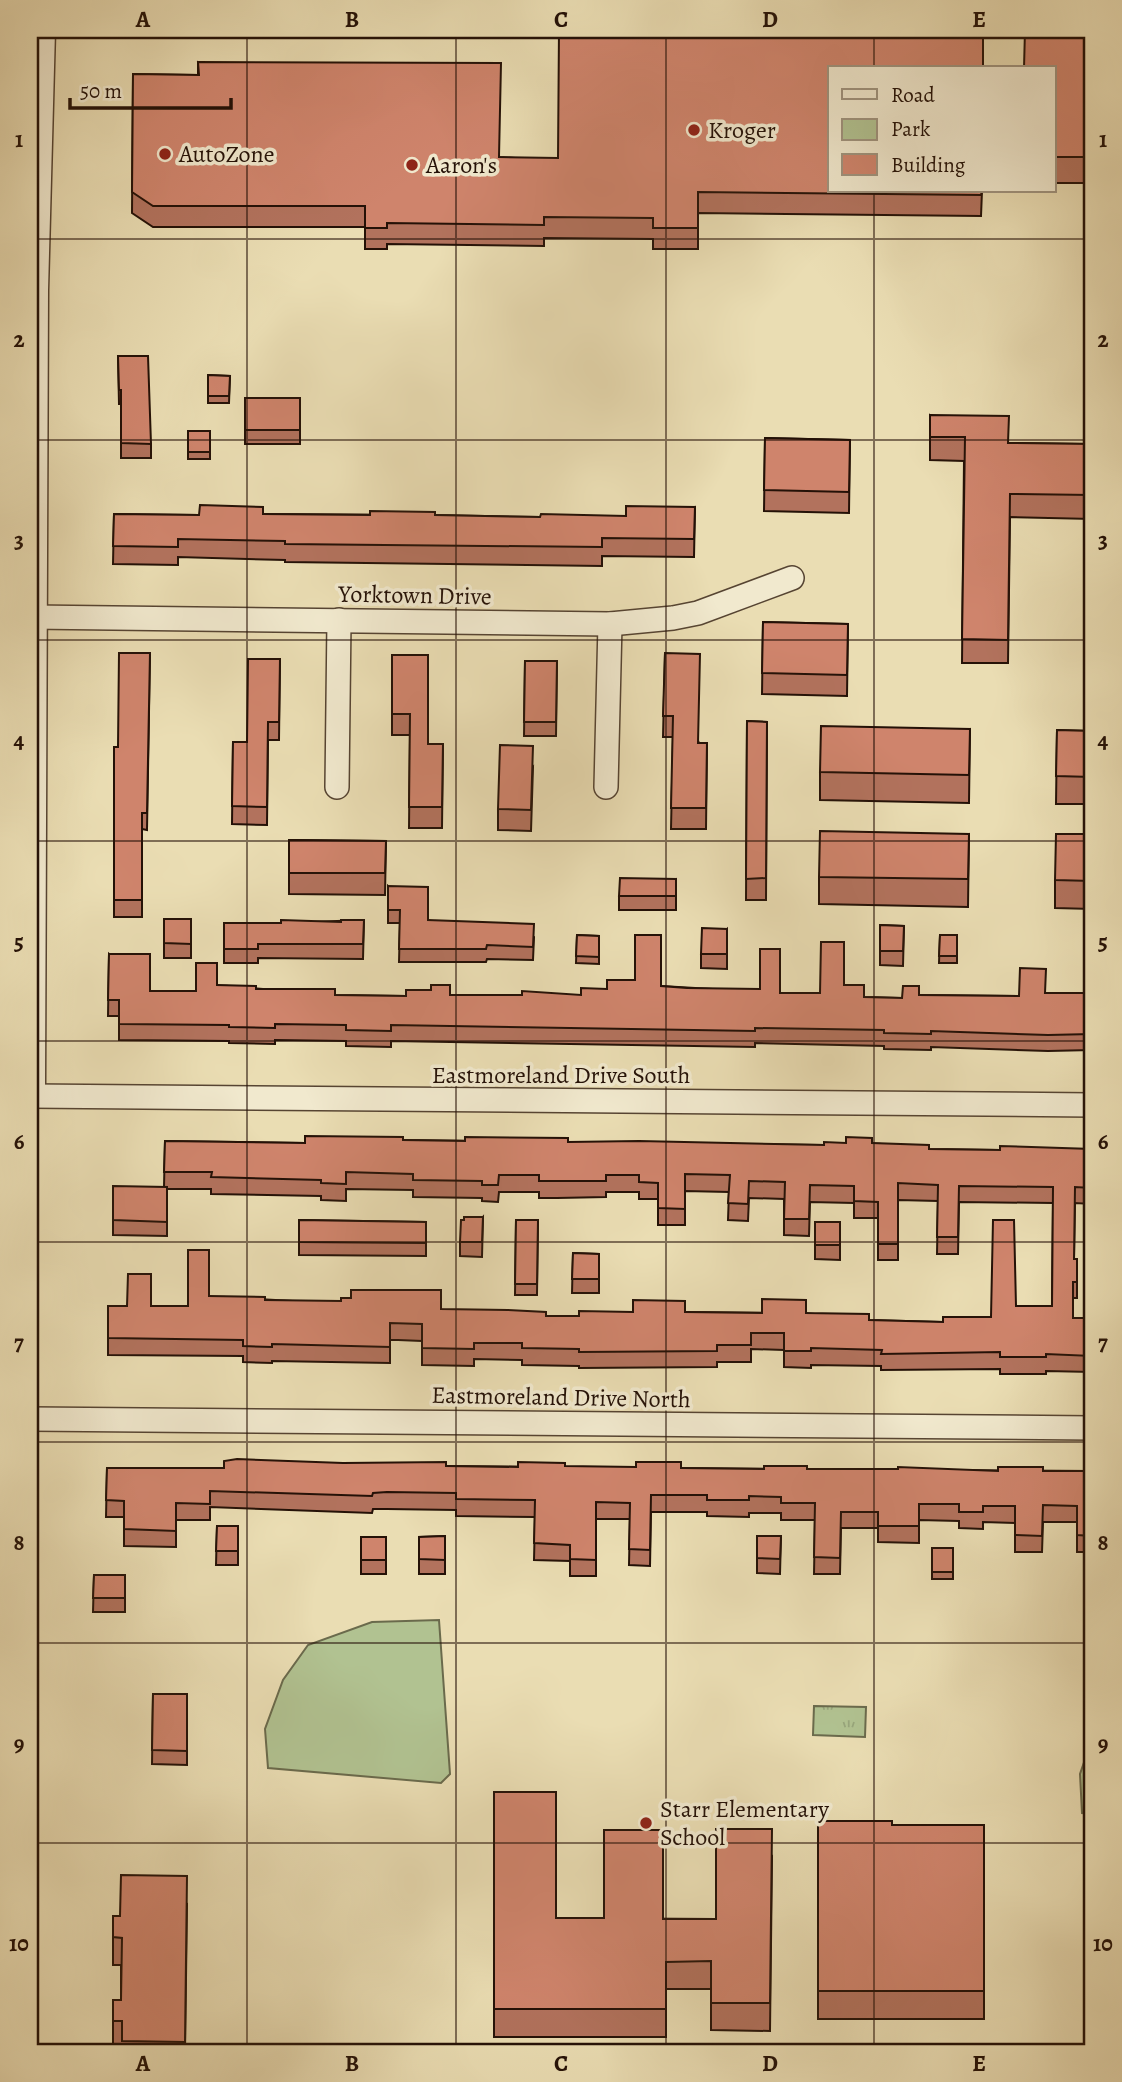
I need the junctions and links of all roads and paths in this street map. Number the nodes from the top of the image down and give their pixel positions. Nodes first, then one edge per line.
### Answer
1 (40, 30) edge
2 (792, 578) dead end
3 (31, 617) edge
4 (339, 620) junction
5 (610, 624) junction
6 (337, 787) dead end
7 (606, 788) dead end
8 (30, 1087) edge
9 (30, 1096) edge
10 (1092, 1105) edge
11 (30, 1419) edge
12 (1092, 1429) edge

1 - 3 street
2 - 5 street, Yorktown Drive
3 - 4 street, Yorktown Drive
3 - 8 street
4 - 5 street, Yorktown Drive
4 - 6 street
5 - 7 street
9 - 10 street, Eastmoreland Drive South
11 - 12 street, Eastmoreland Drive North

